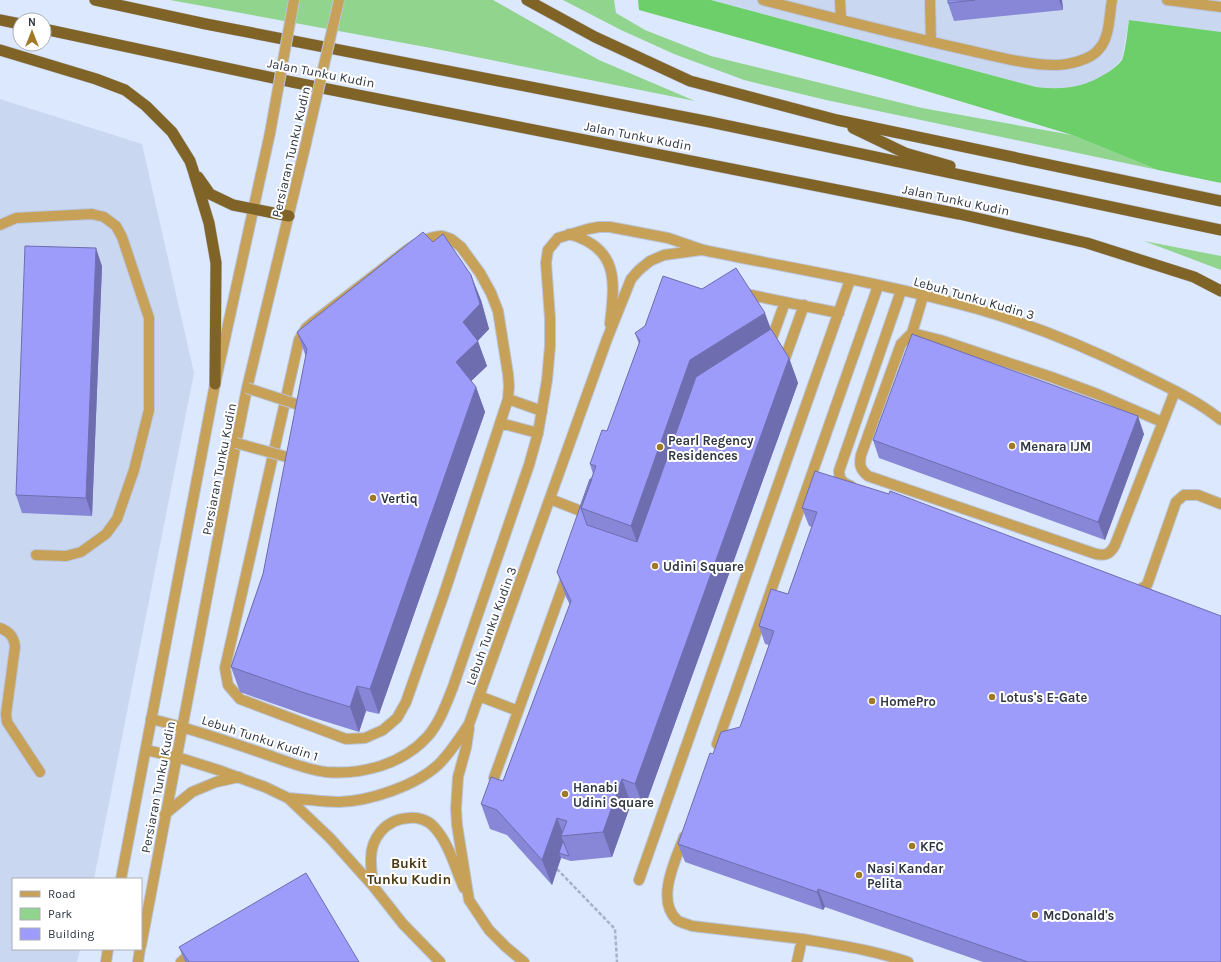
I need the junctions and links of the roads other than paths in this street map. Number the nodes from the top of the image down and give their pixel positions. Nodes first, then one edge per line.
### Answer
1 (95, 0) edge
2 (294, 0) edge
3 (339, 0) edge
4 (527, 0) edge
5 (763, 0) edge
6 (840, 0) edge
7 (930, 0) edge
8 (1112, 0) edge
9 (1167, 0) edge
10 (1182, 1) edge
11 (1221, 7) edge
12 (0, 20) edge
13 (841, 20) junction
14 (12, 22) edge
15 (52, 32) edge
16 (931, 42) junction
17 (0, 50) edge
18 (837, 120) junction
19 (193, 170) junction
20 (1035, 191) junction
21 (1221, 201) edge
22 (253, 209) junction
23 (289, 216) junction
24 (0, 225) edge
25 (1221, 230) edge
26 (569, 234) junction
27 (703, 250) junction
28 (850, 280) junction
29 (878, 286) junction
30 (731, 291) edge
31 (901, 291) junction
32 (1221, 292) edge
33 (923, 296) junction
34 (785, 302) junction
35 (804, 305) junction
36 (839, 313) junction
37 (912, 333) junction
38 (607, 339) junction
39 (771, 341) edge
40 (784, 361) edge
41 (214, 384) junction
42 (248, 388) junction
43 (1175, 391) junction
44 (508, 399) junction
45 (542, 410) junction
46 (320, 411) edge
47 (1221, 420) edge
48 (1162, 422) junction
49 (500, 423) junction
50 (538, 433) junction
51 (236, 443) junction
52 (306, 461) edge
53 (860, 490) edge
54 (550, 499) junction
55 (1221, 504) edge
56 (590, 514) edge
57 (36, 555) dead end
58 (570, 565) edge
59 (1123, 590) edge
60 (0, 628) edge
61 (479, 696) junction
62 (518, 711) junction
63 (151, 719) junction
64 (469, 724) junction
65 (182, 727) junction
66 (146, 750) junction
67 (713, 756) edge
68 (176, 757) junction
69 (386, 765) joint
70 (40, 772) dead end
71 (239, 777) junction
72 (494, 778) edge
73 (288, 798) junction
74 (165, 814) junction
75 (686, 830) edge
76 (121, 878) edge
77 (639, 880) dead end
78 (373, 886) junction
79 (469, 900) junction
80 (802, 939) junction
81 (142, 940) edge
82 (108, 950) edge
83 (140, 950) edge
84 (191, 953) edge
85 (106, 962) edge
86 (138, 962) edge
87 (181, 962) edge
88 (440, 962) edge
89 (524, 962) edge
90 (797, 962) edge
91 (908, 962) edge

1 - 20 highway, Jalan Tunku Kudin
2 - 22 street, Persiaran Tunku Kudin, bridge
3 - 23 street, Persiaran Tunku Kudin, bridge
4 - 18 highway
5 - 13 street
6 - 13 street
7 - 16 street
8 - 16 street
9 - 10 street
10 - 11 street
12 - 14 highway
13 - 16 street
15 - 32 highway, Jalan Tunku Kudin
17 - 19 highway
18 - 20 highway
18 - 21 highway
19 - 22 highway
19 - 41 highway
20 - 25 highway, Jalan Tunku Kudin
22 - 23 highway
22 - 41 street, Persiaran Tunku Kudin
23 - 42 street, Persiaran Tunku Kudin
24 - 57 street
26 - 27 street, Lebuh Tunku Kudin 3
26 - 38 street, Lebuh Tunku Kudin 3
26 - 45 street, Lebuh Tunku Kudin 3
27 - 28 street, Lebuh Tunku Kudin 3
27 - 38 street, Lebuh Tunku Kudin 3
28 - 29 street, Lebuh Tunku Kudin 3
28 - 36 street
29 - 31 street, Lebuh Tunku Kudin 3
29 - 67 street
30 - 34 street
31 - 33 street, Lebuh Tunku Kudin 3
31 - 53 street
33 - 37 street
33 - 43 street, Lebuh Tunku Kudin 3
34 - 35 street
34 - 39 street
35 - 36 street
35 - 40 street
36 - 77 street
37 - 48 street
37 - 48 street
38 - 54 street, Lebuh Tunku Kudin 3
41 - 63 street, Persiaran Tunku Kudin
42 - 46 street, bridge
42 - 51 street, Persiaran Tunku Kudin
43 - 47 street, Lebuh Tunku Kudin 3
43 - 48 street
44 - 45 street
44 - 49 street
44 - 49 street
45 - 50 street, Lebuh Tunku Kudin 3
49 - 50 street
50 - 69 street, Lebuh Tunku Kudin 3
51 - 52 street, bridge
51 - 65 street, Persiaran Tunku Kudin
54 - 56 street
54 - 61 street, Lebuh Tunku Kudin 3
55 - 59 street
58 - 62 street
60 - 70 street
61 - 62 street
61 - 64 street, Lebuh Tunku Kudin 3
62 - 72 street
63 - 65 street, Lebuh Tunku Kudin 1
63 - 66 street, Persiaran Tunku Kudin
64 - 73 street, Lebuh Tunku Kudin 3
64 - 79 street
65 - 68 street, Persiaran Tunku Kudin
65 - 69 street, Lebuh Tunku Kudin 1
66 - 68 street
66 - 76 street, Persiaran Tunku Kudin
68 - 71 street
68 - 74 street, Persiaran Tunku Kudin
71 - 73 street
71 - 74 street
73 - 78 street
74 - 81 street, Persiaran Tunku Kudin
75 - 80 street
78 - 79 street
78 - 88 street
79 - 89 street
80 - 90 street
80 - 91 street
82 - 85 street
83 - 86 street
84 - 87 street

